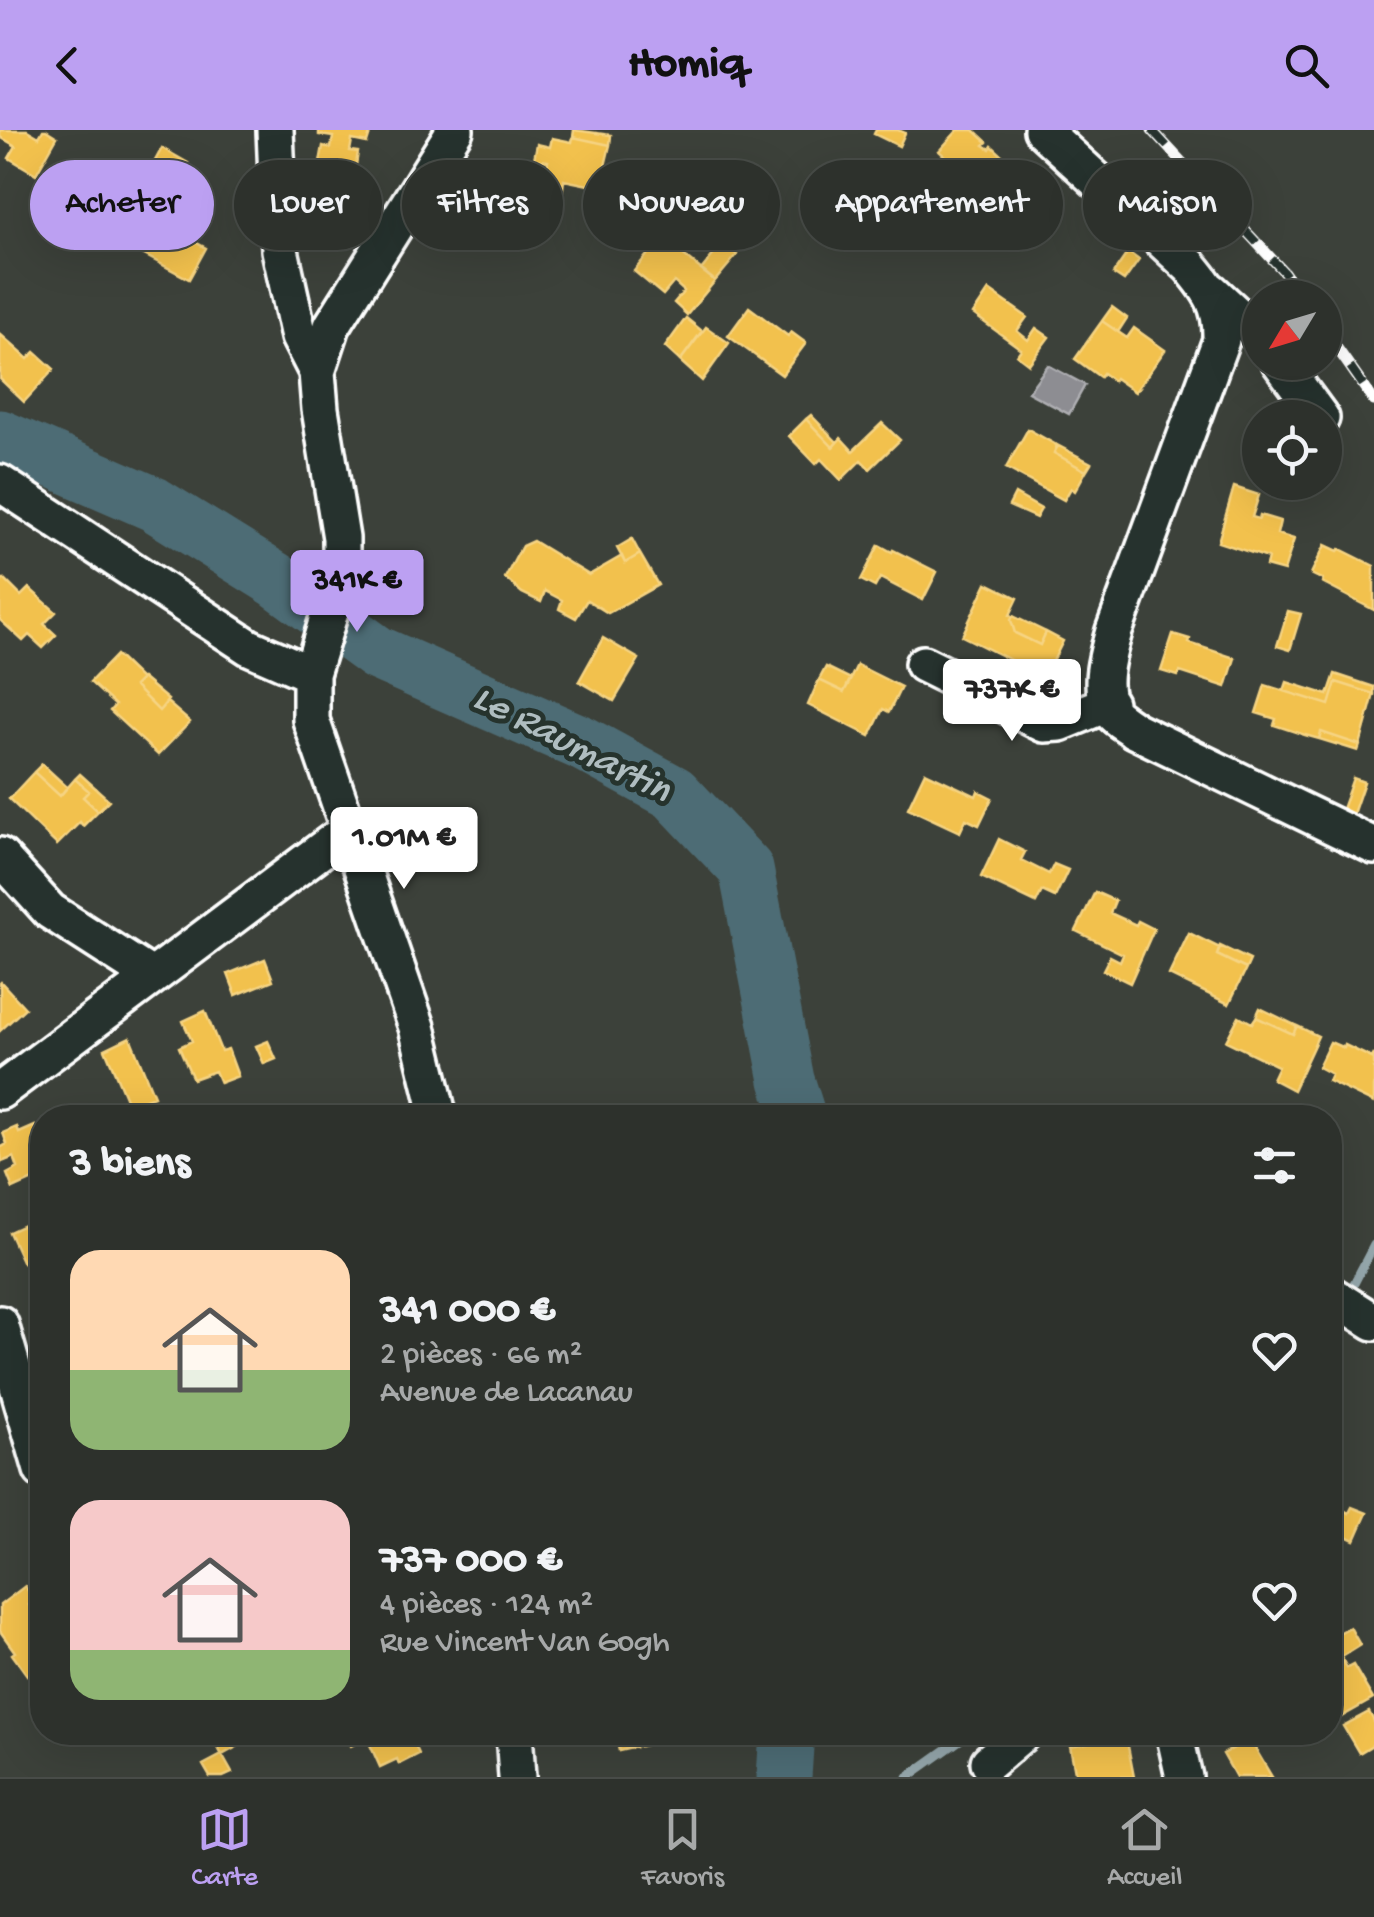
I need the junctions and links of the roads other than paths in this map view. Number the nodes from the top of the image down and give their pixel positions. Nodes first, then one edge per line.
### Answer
1 (275, 130) edge
2 (455, 130) edge
3 (1042, 130) edge
4 (1210, 290) junction
5 (1242, 319) edge
6 (317, 372) junction
7 (0, 483) edge
8 (923, 664) dead end
9 (312, 674) junction
10 (1108, 703) junction
11 (348, 830) junction
12 (1374, 846) edge
13 (0, 856) edge
14 (151, 976) junction
15 (0, 1091) edge
16 (436, 1105) edge
17 (0, 1324) edge
18 (30, 1428) edge
19 (515, 1745) edge
20 (1009, 1745) edge
21 (1177, 1745) edge
22 (989, 1762) dead end
23 (518, 1777) edge
24 (1184, 1777) edge

1 - 6 street
2 - 6 street
3 - 4 street
4 - 5 street
4 - 10 street
6 - 9 street
7 - 9 street
8 - 10 street
9 - 11 street
10 - 12 street
11 - 14 street
11 - 16 street
13 - 14 street
14 - 15 street
17 - 18 street
19 - 23 street
20 - 22 street
21 - 24 street

